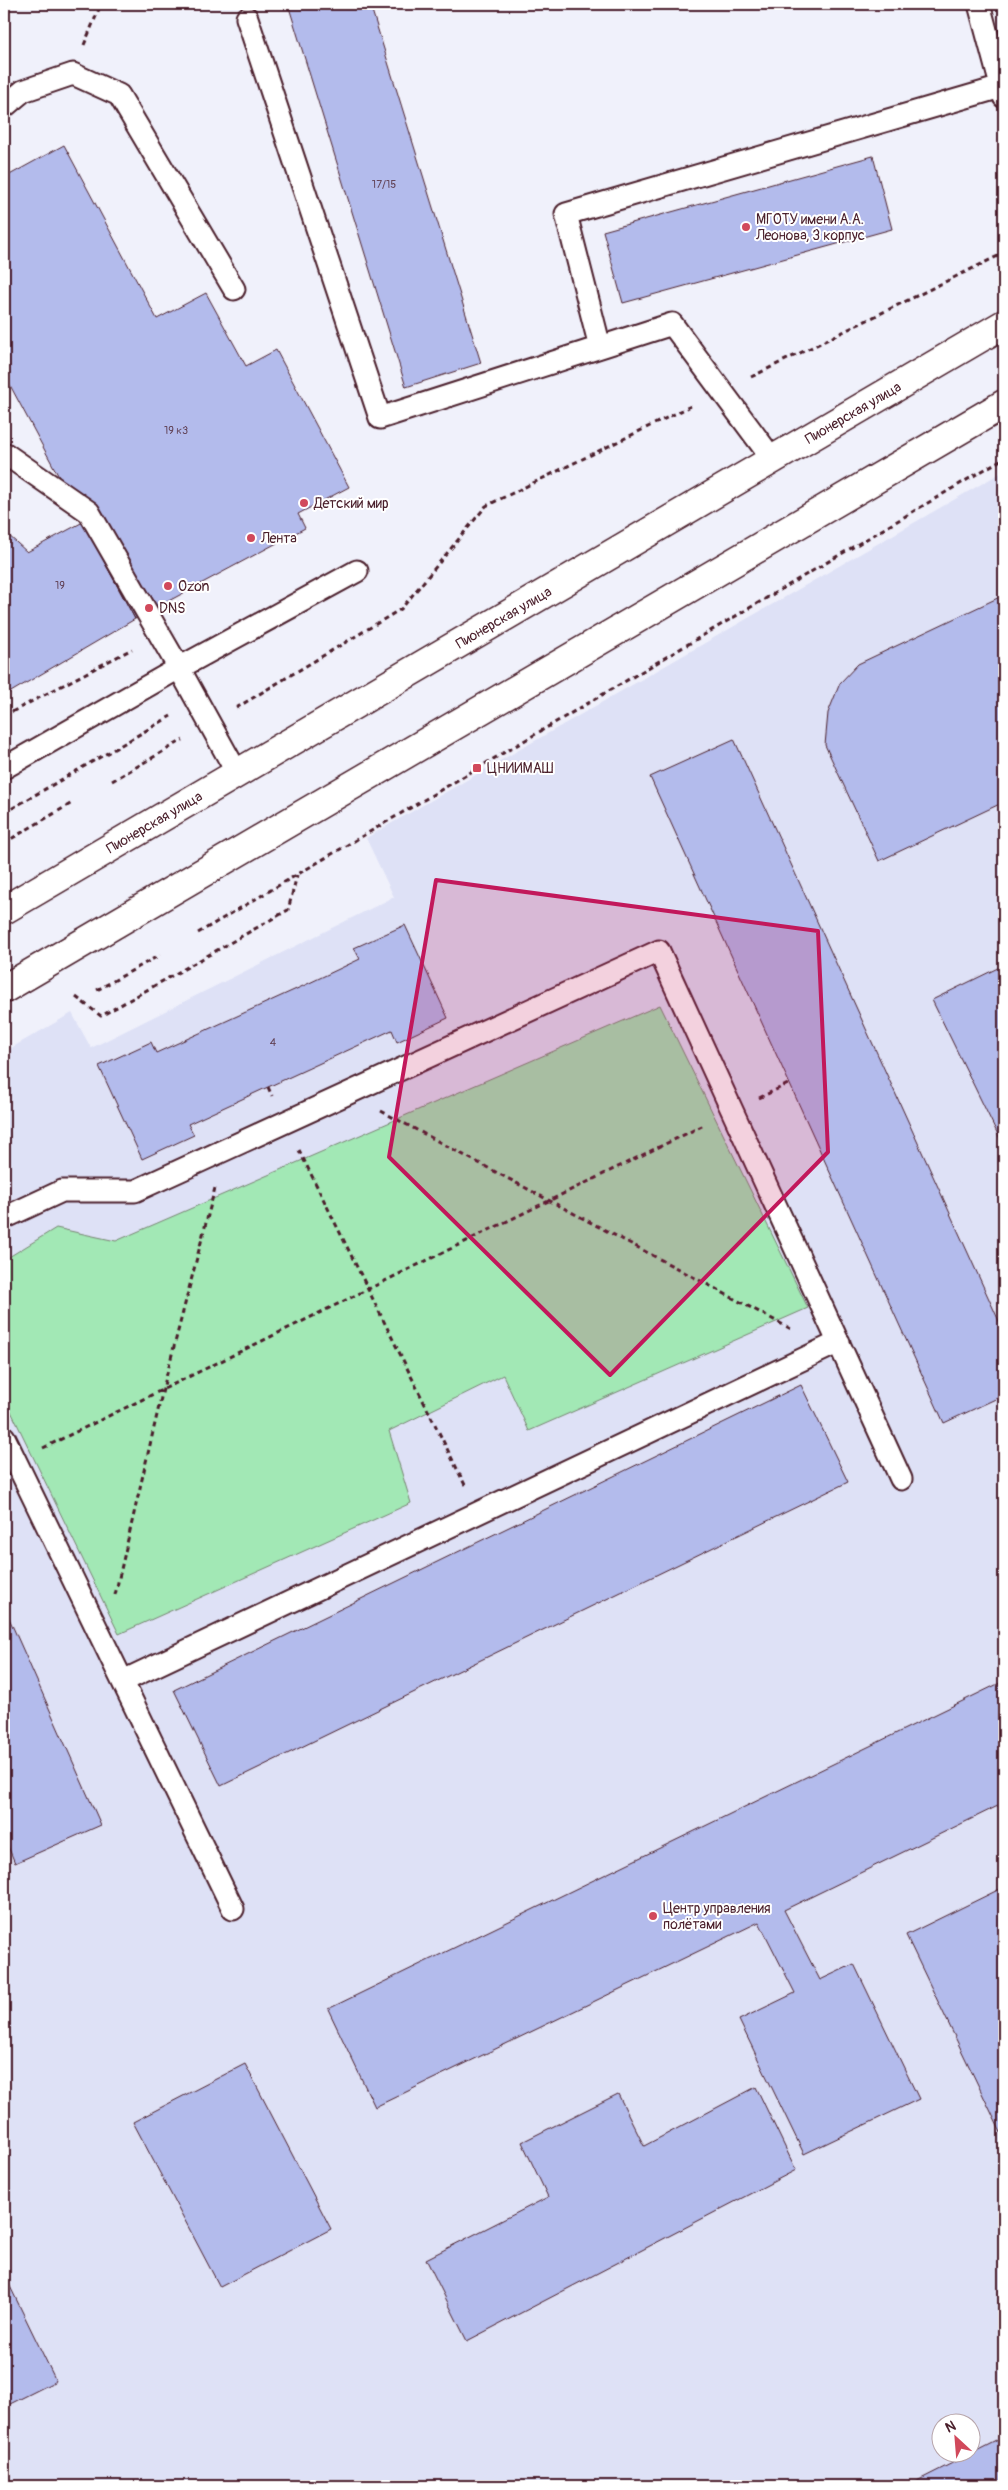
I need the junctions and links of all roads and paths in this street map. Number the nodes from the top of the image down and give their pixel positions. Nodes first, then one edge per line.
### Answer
1 (101, 4) edge
2 (979, 4) edge
3 (247, 18) dead end
4 (73, 74) junction
5 (1003, 92) edge
6 (4, 107) edge
7 (1004, 253) edge
8 (234, 288) dead end
9 (1004, 324) edge
10 (600, 347) junction
11 (720, 392) junction
12 (1004, 404) edge
13 (4, 453) edge
14 (1004, 458) edge
15 (773, 460) junction
16 (357, 570) dead end
17 (160, 635) junction
18 (179, 668) junction
19 (174, 714) dead end
20 (4, 716) edge
21 (210, 724) junction
22 (4, 768) edge
23 (238, 773) junction
24 (112, 781) dead end
25 (72, 803) dead end
26 (4, 813) edge
27 (4, 842) edge
28 (297, 875) junction
29 (4, 910) edge
30 (198, 933) dead end
31 (160, 955) dead end
32 (4, 990) edge
33 (97, 990) dead end
34 (76, 997) dead end
35 (790, 1083) dead end
36 (268, 1087) dead end
37 (347, 1093) junction
38 (733, 1111) junction
39 (285, 1122) junction
40 (225, 1149) junction
41 (548, 1201) junction
42 (4, 1218) edge
43 (368, 1289) junction
44 (833, 1345) junction
45 (163, 1389) junction
46 (4, 1437) edge
47 (16, 1461) junction
48 (901, 1479) dead end
49 (479, 1512) junction
50 (104, 1644) junction
51 (123, 1682) junction
52 (233, 1909) dead end

1 - 4 path
2 - 5 lane
3 - 10 lane
4 - 6 lane
4 - 8 lane
5 - 10 lane
7 - 11 path
9 - 15 main road, Пионерская улица
10 - 11 lane
11 - 15 lane
11 - 21 path
12 - 32 main road
13 - 17 lane
14 - 28 path
15 - 23 main road, Пионерская улица
16 - 18 lane
17 - 18 lane
17 - 20 path
18 - 21 lane
18 - 22 lane
19 - 26 path
21 - 23 lane
21 - 24 path
23 - 29 main road, Пионерская улица
25 - 27 path
28 - 30 path
28 - 34 path
31 - 33 path
35 - 38 path
36 - 39 path
37 - 38 lane
37 - 39 lane
37 - 41 path
38 - 41 path
38 - 44 lane
39 - 40 lane
39 - 43 path
40 - 42 lane
40 - 45 path
41 - 43 path
41 - 44 path
43 - 45 path
43 - 49 path
44 - 48 lane
44 - 49 lane
45 - 47 path
45 - 50 path
46 - 47 lane
47 - 50 lane
49 - 51 lane
50 - 51 lane
51 - 52 lane

